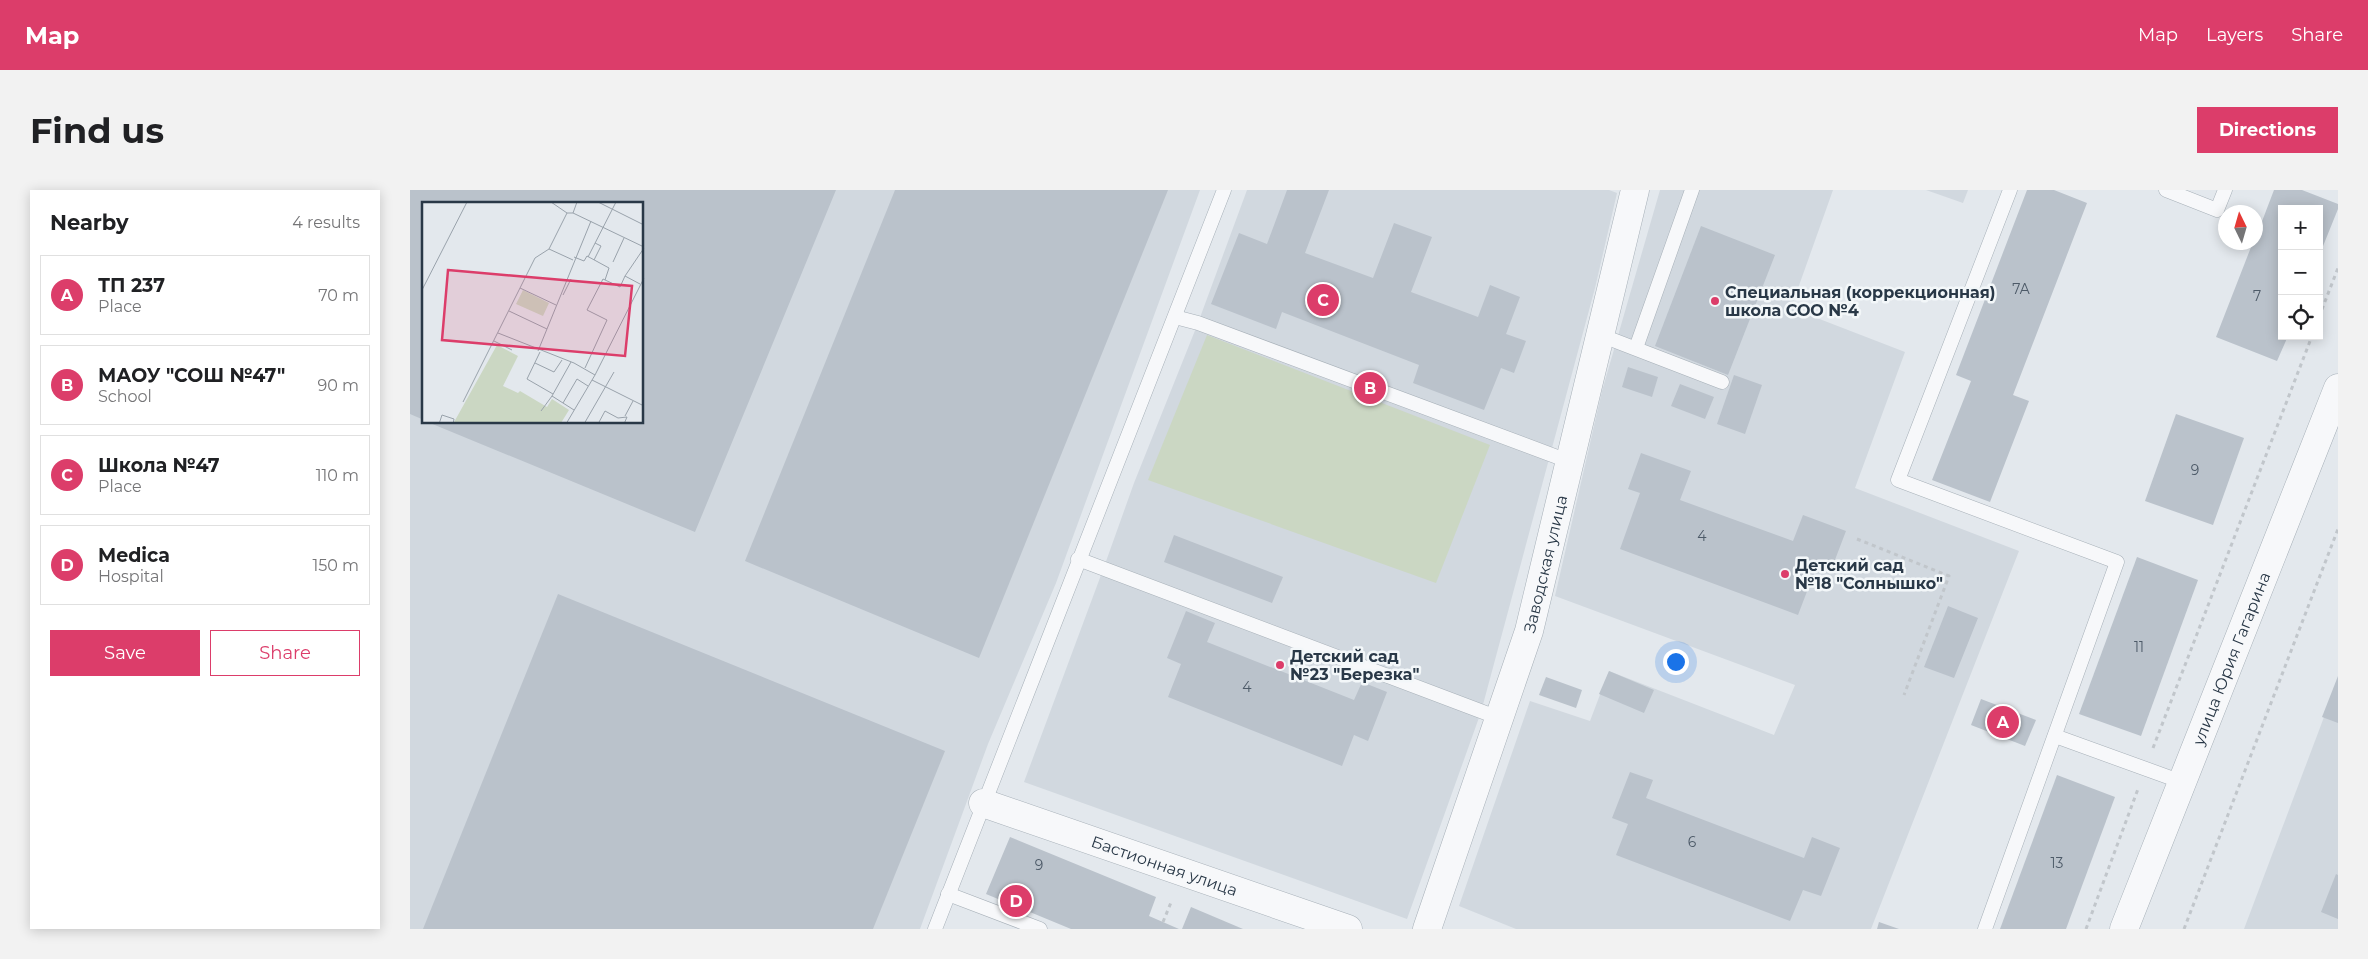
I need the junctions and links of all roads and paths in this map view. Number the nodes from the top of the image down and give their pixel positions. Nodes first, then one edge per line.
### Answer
1 (1224, 190) edge
2 (1635, 190) edge
3 (1692, 190) edge
4 (2010, 190) edge
5 (2166, 190) edge
6 (2225, 190) edge
7 (2338, 268) edge
8 (2323, 307) edge
9 (1175, 317) junction
10 (1600, 335) junction
11 (2310, 340) edge
12 (1636, 348) junction
13 (1722, 382) dead end
14 (2338, 388) edge
15 (1568, 461) junction
16 (2338, 529) edge
17 (1857, 539) dead end
18 (1078, 559) junction
19 (1904, 695) dead end
20 (1499, 718) junction
21 (2056, 736) junction
22 (2145, 769) junction
23 (2182, 782) junction
24 (983, 803) junction
25 (948, 894) junction
26 (935, 929) edge
27 (1040, 929) edge
28 (1348, 929) edge
29 (1427, 929) edge
30 (1985, 929) edge
31 (2086, 929) edge
32 (2124, 929) edge
33 (2184, 929) edge

1 - 9 lane
2 - 10 street, Заводская улица
3 - 12 lane
4 - 21 lane
5 - 6 lane
7 - 8 path
9 - 15 lane
9 - 18 lane
10 - 12 lane
10 - 15 street, Заводская улица
11 - 22 path
12 - 13 lane
14 - 23 street, улица Юрия Гагарина
15 - 20 street, Заводская улица
16 - 33 path
17 - 19 path
18 - 20 lane
18 - 24 lane
20 - 29 street, Заводская улица
21 - 22 lane
21 - 30 lane
22 - 23 lane
22 - 31 path
23 - 32 street, улица Юрия Гагарина
24 - 25 lane
24 - 28 street, Бастионная улица
25 - 26 lane
25 - 27 lane

